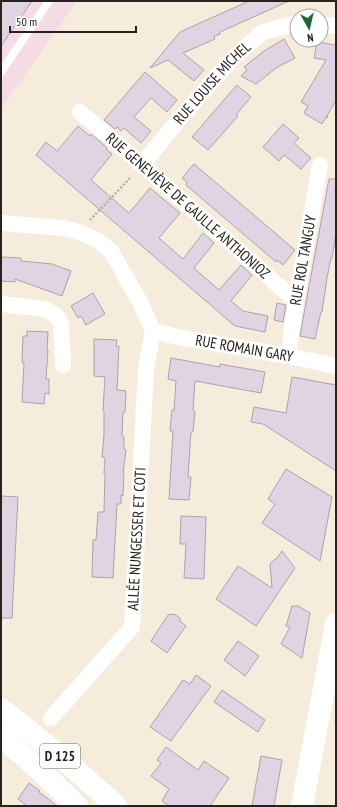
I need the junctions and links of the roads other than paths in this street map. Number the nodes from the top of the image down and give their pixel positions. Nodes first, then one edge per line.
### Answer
1 (49, 1) edge
2 (289, 25) edge
3 (1, 72) edge
4 (80, 112) dead end
5 (142, 165) junction
6 (320, 165) dead end
7 (1, 223) edge
8 (296, 301) junction
9 (1, 304) edge
10 (153, 331) junction
11 (288, 356) junction
12 (63, 365) dead end
13 (336, 366) edge
14 (336, 624) edge
15 (1, 709) edge
16 (51, 718) dead end
17 (1, 736) edge
18 (77, 806) edge
19 (116, 806) edge
20 (302, 806) edge

1 - 3 lane
2 - 5 street, RUE LOUISE MICHEL
4 - 5 street, RUE GENEVIÈVE DE GAULLE ANTHONIOZ
5 - 8 street, RUE GENEVIÈVE DE GAULLE ANTHONIOZ
6 - 8 street, RUE ROL TANGUY
7 - 10 street
8 - 11 street, RUE ROL TANGUY
9 - 12 street
10 - 11 street, RUE ROMAIN GARY
10 - 16 street, ALLÉE NUNGESSER ET COTI
11 - 13 street, RUE ROMAIN GARY
14 - 20 main road
15 - 19 main road, D 125
17 - 18 main road, D 125

